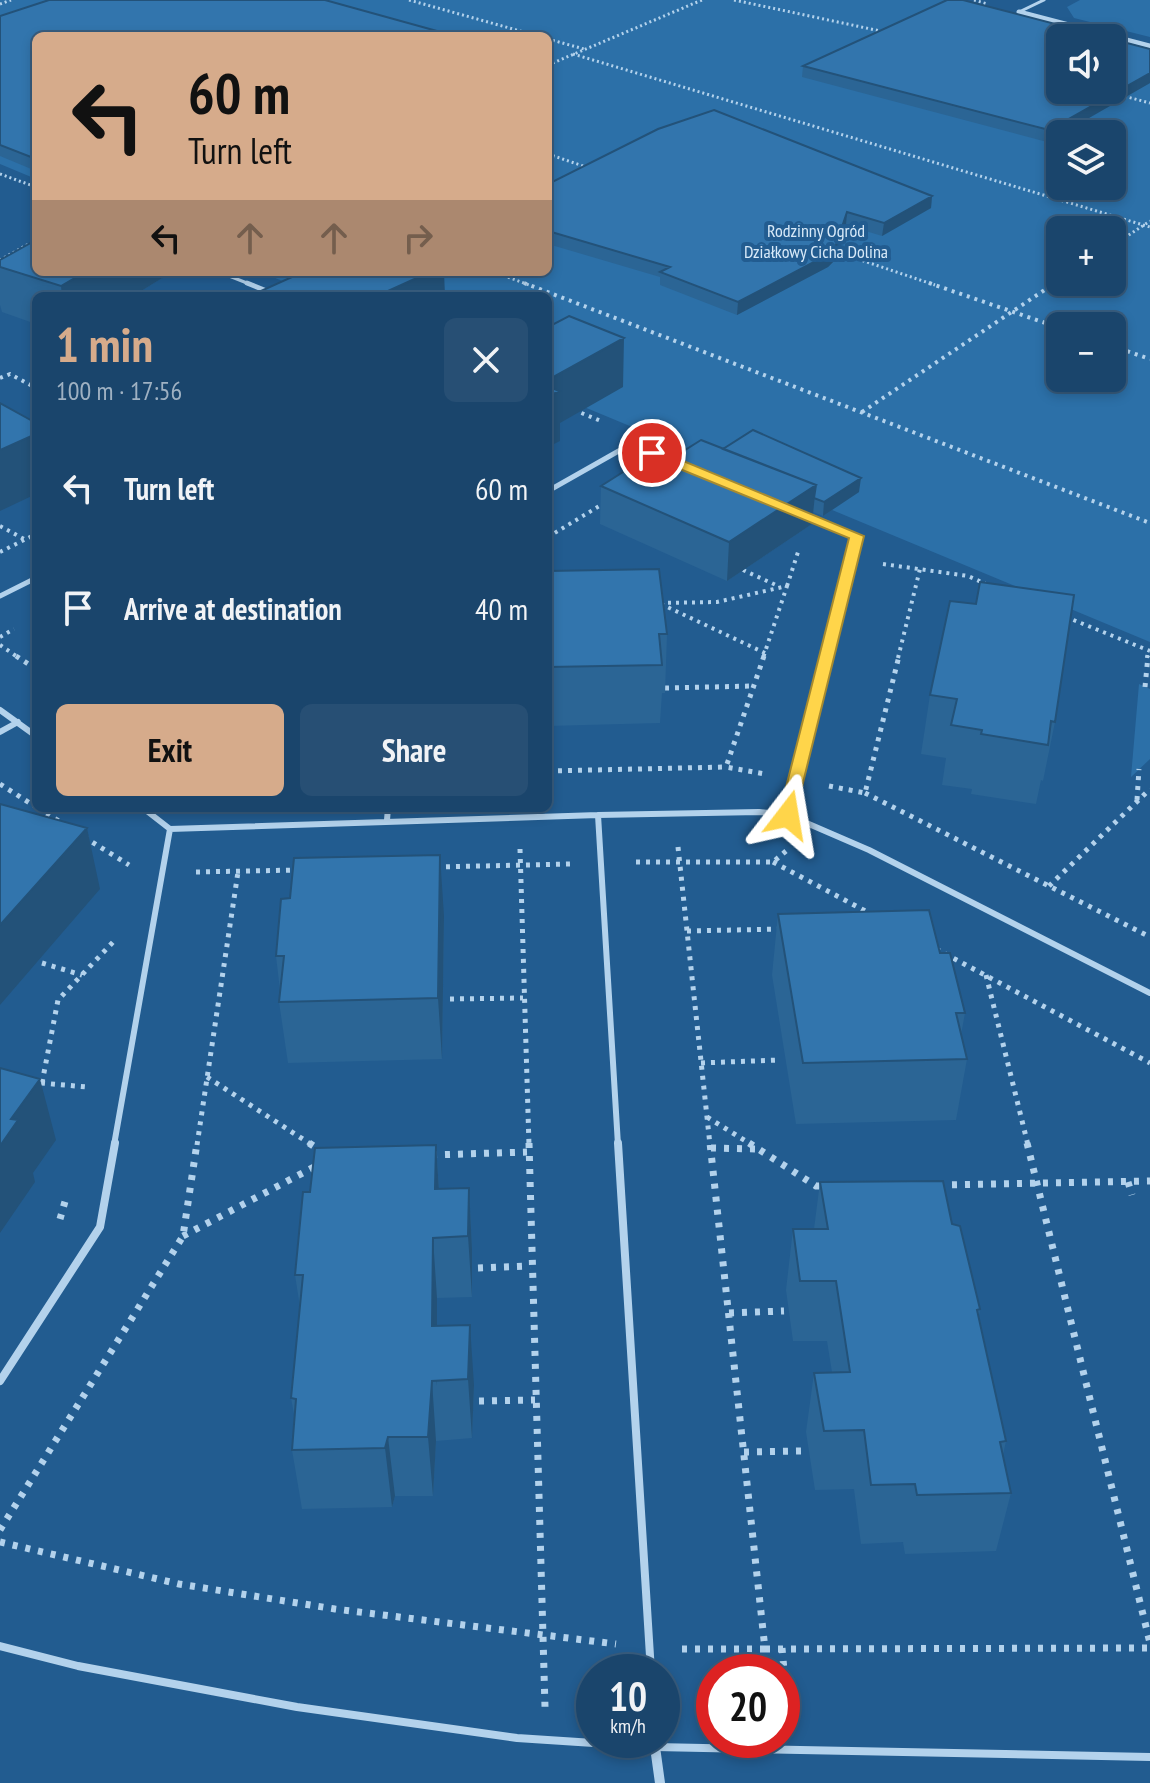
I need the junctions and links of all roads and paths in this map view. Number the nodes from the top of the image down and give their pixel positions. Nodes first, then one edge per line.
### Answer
1 (11, 0) edge
2 (409, 0) edge
3 (702, 0) edge
4 (734, 0) edge
5 (1044, 0) edge
6 (0, 4) edge
7 (1019, 12) joint
8 (524, 32) edge
9 (890, 33) edge
10 (552, 40) edge
11 (1150, 46) edge
12 (584, 49) junction
13 (573, 54) junction
14 (552, 63) edge
15 (1126, 97) edge
16 (1150, 103) edge
17 (552, 155) edge
18 (593, 169) edge
19 (0, 174) edge
20 (32, 186) edge
21 (1150, 221) edge
22 (1144, 225) junction
23 (1150, 227) edge
24 (1126, 237) edge
25 (32, 242) edge
26 (832, 251) edge
27 (0, 260) edge
28 (229, 276) edge
29 (505, 276) edge
30 (1046, 289) edge
31 (269, 292) edge
32 (547, 292) edge
33 (552, 294) edge
34 (1011, 312) junction
35 (1046, 323) edge
36 (1126, 351) edge
37 (1150, 359) edge
38 (0, 369) edge
39 (10, 374) junction
40 (0, 378) edge
41 (32, 386) edge
42 (862, 412) junction
43 (674, 461) edge
44 (552, 489) edge
45 (611, 499) edge
46 (801, 513) edge
47 (1150, 523) edge
48 (0, 526) edge
49 (552, 535) edge
50 (32, 536) edge
51 (25, 540) junction
52 (800, 548) dead end
53 (0, 552) edge
54 (851, 559) junction
55 (920, 569) junction
56 (743, 570) edge
57 (32, 580) edge
58 (787, 586) junction
59 (780, 587) junction
60 (996, 588) edge
61 (0, 596) edge
62 (646, 603) edge
63 (660, 603) junction
64 (1065, 616) edge
65 (0, 645) edge
66 (1149, 651) edge
67 (765, 653) junction
68 (32, 666) edge
69 (754, 686) junction
70 (1145, 687) dead end
71 (665, 688) edge
72 (0, 710) edge
73 (18, 722) junction
74 (0, 732) edge
75 (32, 733) edge
76 (726, 767) junction
77 (1139, 769) dead end
78 (552, 771) edge
79 (797, 780) junction
80 (0, 785) edge
81 (1150, 789) edge
82 (865, 793) junction
83 (1137, 801) junction
84 (32, 804) edge
85 (45, 812) edge
86 (148, 812) edge
87 (388, 812) edge
88 (598, 815) junction
89 (674, 815) junction
90 (788, 815) junction
91 (521, 817) junction
92 (387, 820) junction
93 (65, 825) edge
94 (819, 827) junction
95 (170, 829) junction
96 (78, 833) edge
97 (679, 861) junction
98 (773, 862) junction
99 (601, 864) junction
100 (520, 866) junction
101 (131, 867) dead end
102 (426, 868) edge
103 (300, 870) edge
104 (238, 872) junction
105 (163, 873) junction
106 (1049, 886) junction
107 (881, 920) edge
108 (791, 929) edge
109 (687, 931) junction
110 (1150, 937) edge
111 (116, 939) dead end
112 (934, 948) edge
113 (42, 963) dead end
114 (82, 975) junction
115 (986, 975) junction
116 (1150, 993) edge
117 (523, 998) junction
118 (450, 999) dead end
119 (780, 1060) dead end
120 (701, 1063) junction
121 (1150, 1063) edge
122 (207, 1077) junction
123 (28, 1082) edge
124 (42, 1083) junction
125 (85, 1098) dead end
126 (707, 1117) junction
127 (711, 1148) junction
128 (757, 1149) junction
129 (527, 1152) junction
130 (422, 1155) edge
131 (332, 1158) edge
132 (318, 1165) edge
133 (1150, 1181) edge
134 (1128, 1182) junction
135 (1037, 1183) junction
136 (926, 1185) edge
137 (831, 1186) edge
138 (68, 1191) dead end
139 (1132, 1195) dead end
140 (59, 1222) dead end
141 (183, 1236) junction
142 (530, 1266) junction
143 (478, 1268) dead end
144 (784, 1311) dead end
145 (729, 1313) junction
146 (0, 1381) edge
147 (535, 1400) junction
148 (479, 1401) dead end
149 (803, 1451) dead end
150 (744, 1452) junction
151 (0, 1530) edge
152 (0, 1542) edge
153 (543, 1635) junction
154 (0, 1646) edge
155 (1150, 1646) edge
156 (782, 1648) junction
157 (649, 1649) junction
158 (765, 1649) junction
159 (649, 1654) edge
160 (783, 1654) edge
161 (546, 1740) junction
162 (576, 1741) edge
163 (800, 1749) edge
164 (1150, 1757) edge
165 (657, 1758) edge
166 (660, 1783) edge

1 - 6 path
2 - 8 path
3 - 12 path
4 - 9 path
5 - 7 lane
7 - 11 street
10 - 12 path
12 - 13 path
13 - 14 path
13 - 22 path
15 - 16 path
17 - 18 path
19 - 20 path
21 - 22 path
22 - 23 path
22 - 24 path
25 - 27 path
26 - 34 path
28 - 31 lane
29 - 32 path
30 - 34 path
33 - 42 path
34 - 35 path
34 - 42 path
36 - 37 path
38 - 39 path
39 - 40 path
39 - 41 path
42 - 47 path
43 - 44 lane
45 - 49 path
46 - 54 lane
48 - 51 path
50 - 51 path
51 - 53 path
52 - 58 path
54 - 55 path
54 - 79 lane
55 - 60 path
55 - 82 path
56 - 59 path
57 - 61 lane
58 - 59 path
58 - 67 path
59 - 63 path
62 - 63 path
63 - 67 path
64 - 66 path
65 - 68 path
66 - 70 path
67 - 69 path
69 - 71 path
69 - 76 path
72 - 73 lane
73 - 74 lane
73 - 75 lane
76 - 78 path
76 - 79 path
77 - 83 path
79 - 82 path
79 - 90 lane
80 - 84 path
81 - 83 path
82 - 106 path
83 - 106 path
85 - 93 path
86 - 95 lane
87 - 92 lane
88 - 89 lane
88 - 91 lane
88 - 99 lane
89 - 90 lane
89 - 97 path
90 - 94 lane
91 - 92 lane
91 - 100 path
92 - 95 lane
94 - 98 path
94 - 116 lane
95 - 105 lane
96 - 101 path
97 - 98 path
97 - 99 path
97 - 109 path
98 - 107 path
99 - 100 path
99 - 157 lane
100 - 102 path
100 - 117 path
103 - 104 path
104 - 105 path
104 - 122 path
105 - 146 lane
106 - 110 path
108 - 109 path
109 - 120 path
111 - 114 path
112 - 115 path
113 - 114 path
114 - 124 path
115 - 121 path
115 - 135 path
117 - 118 path
117 - 129 path
119 - 120 path
120 - 126 path
122 - 131 path
122 - 141 path
123 - 124 path
124 - 125 path
126 - 127 path
126 - 128 path
127 - 128 path
127 - 145 path
128 - 137 path
129 - 130 path
129 - 142 path
132 - 141 path
133 - 134 path
134 - 135 path
134 - 139 path
135 - 136 path
135 - 155 path
138 - 140 path
141 - 151 path
142 - 143 path
142 - 147 path
144 - 145 path
145 - 150 path
147 - 148 path
147 - 153 path
149 - 150 path
150 - 158 path
152 - 153 path
153 - 157 path
153 - 161 path
154 - 161 lane
155 - 156 path
156 - 158 path
156 - 160 path
157 - 158 path
157 - 159 lane
161 - 162 lane
163 - 164 lane
165 - 166 street

